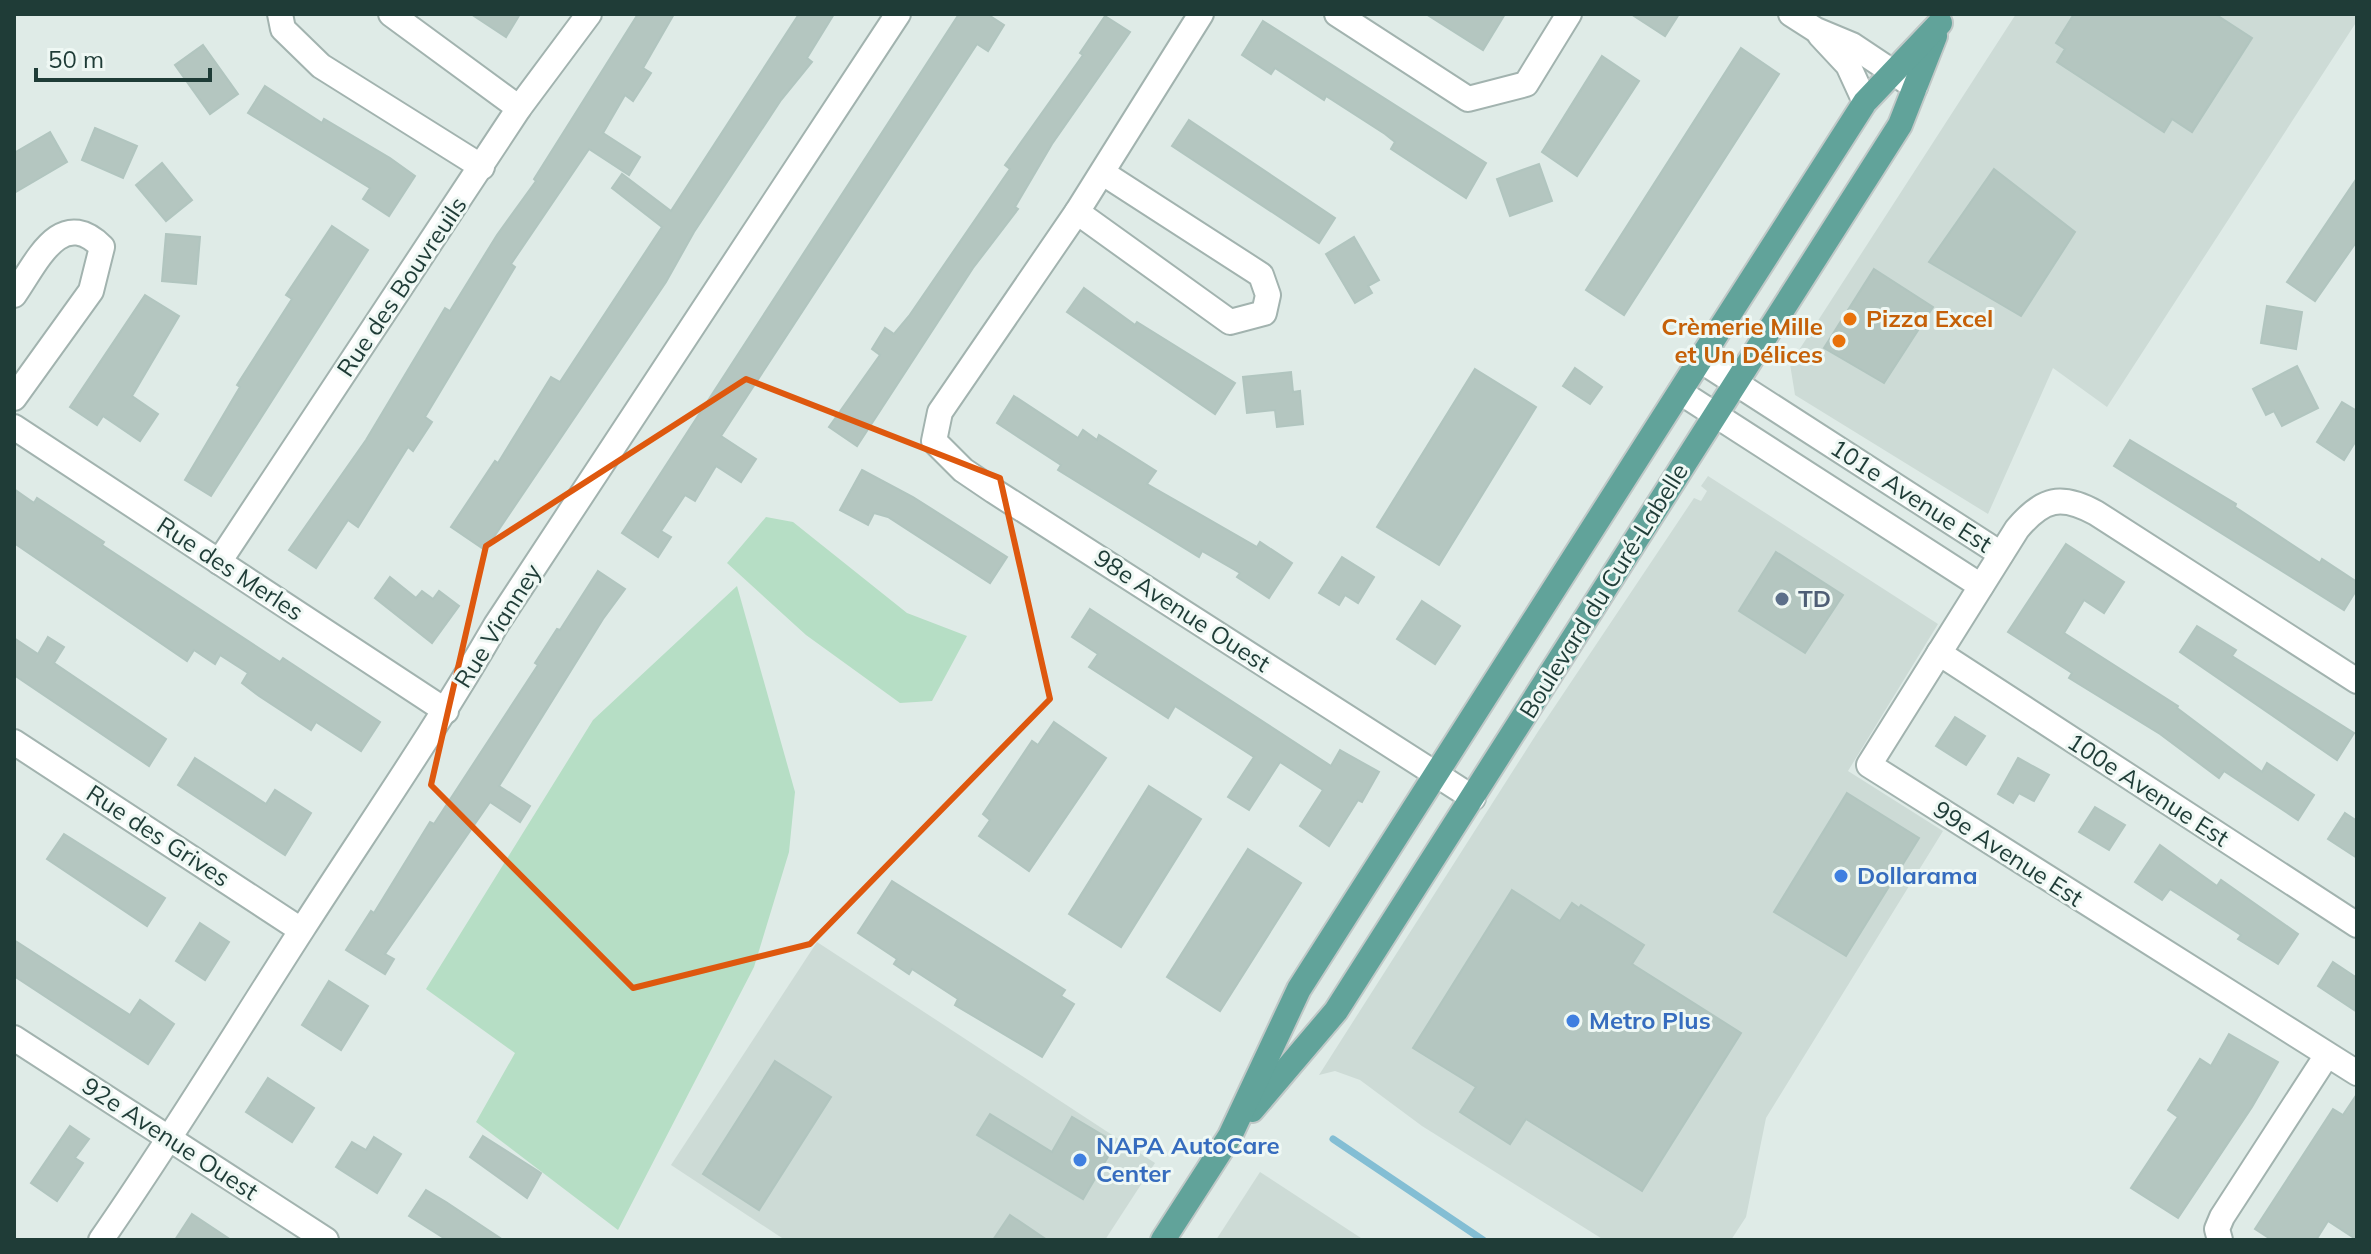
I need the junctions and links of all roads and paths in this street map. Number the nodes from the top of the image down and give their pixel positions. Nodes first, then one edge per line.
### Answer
1 (280, 14) edge
2 (391, 14) edge
3 (589, 14) edge
4 (898, 14) edge
5 (1201, 14) edge
6 (1337, 14) edge
7 (1569, 14) edge
8 (1791, 14) edge
9 (1943, 18) edge
10 (1816, 30) junction
11 (1893, 72) junction
12 (1915, 87) junction
13 (1865, 102) junction
14 (519, 108) junction
15 (482, 167) junction
16 (1103, 173) junction
17 (1077, 212) junction
18 (14, 295) edge
19 (1700, 360) junction
20 (1735, 382) junction
21 (1680, 392) junction
22 (14, 398) edge
23 (1715, 414) junction
24 (14, 427) edge
25 (2001, 554) junction
26 (219, 562) junction
27 (1981, 586) junction
28 (1939, 653) junction
29 (2357, 681) edge
30 (446, 711) junction
31 (14, 742) edge
32 (1436, 774) junction
33 (1473, 798) junction
34 (2357, 925) edge
35 (301, 930) junction
36 (14, 1038) edge
37 (2327, 1055) junction
38 (2357, 1073) edge
39 (1230, 1136) junction
40 (171, 1139) junction
41 (101, 1240) edge
42 (326, 1240) edge
43 (1163, 1240) edge
44 (2220, 1240) edge

1 - 15 street
2 - 14 street
3 - 14 street, Rue des Bouvreuils
4 - 30 street, Rue Vianney
5 - 16 street
6 - 7 street
8 - 10 street
9 - 11 main road, Boulevard du Curé-Labelle
9 - 12 main road, Boulevard du Curé-Labelle
10 - 11 street
10 - 13 street
11 - 12 street
11 - 13 main road, Boulevard du Curé-Labelle
12 - 20 main road, Boulevard du Curé-Labelle
13 - 19 main road, Boulevard du Curé-Labelle
14 - 15 street, Rue des Bouvreuils
15 - 26 street, Rue des Bouvreuils
16 - 17 street
16 - 17 street
17 - 32 street, 98e Avenue Ouest
18 - 22 street
19 - 20 street, 101e Avenue Est
19 - 21 main road, Boulevard du Curé-Labelle
20 - 23 main road, Boulevard du Curé-Labelle
20 - 25 street, 101e Avenue Est
21 - 23 street
21 - 32 main road, Boulevard du Curé-Labelle
23 - 27 street
23 - 33 main road, Boulevard du Curé-Labelle
24 - 26 street, Rue des Merles
25 - 27 street, 99e Avenue Est
25 - 29 street, 101e Avenue Est
26 - 30 street, Rue des Merles
27 - 28 street, 99e Avenue Est
28 - 34 street, 100e Avenue Est
28 - 37 street, 99e Avenue Est
30 - 35 street, Rue Vianney
31 - 35 street, Rue des Grives
32 - 33 street, 98e Avenue Ouest
32 - 39 main road, Boulevard du Curé-Labelle
33 - 39 main road, Boulevard du Curé-Labelle
35 - 40 street, Rue Vianney
36 - 40 street, 92e Avenue Ouest
37 - 38 street, 99e Avenue Est
37 - 44 street
39 - 43 main road, Boulevard du Curé-Labelle
40 - 41 street, Rue Vianney
40 - 42 street, 92e Avenue Ouest

